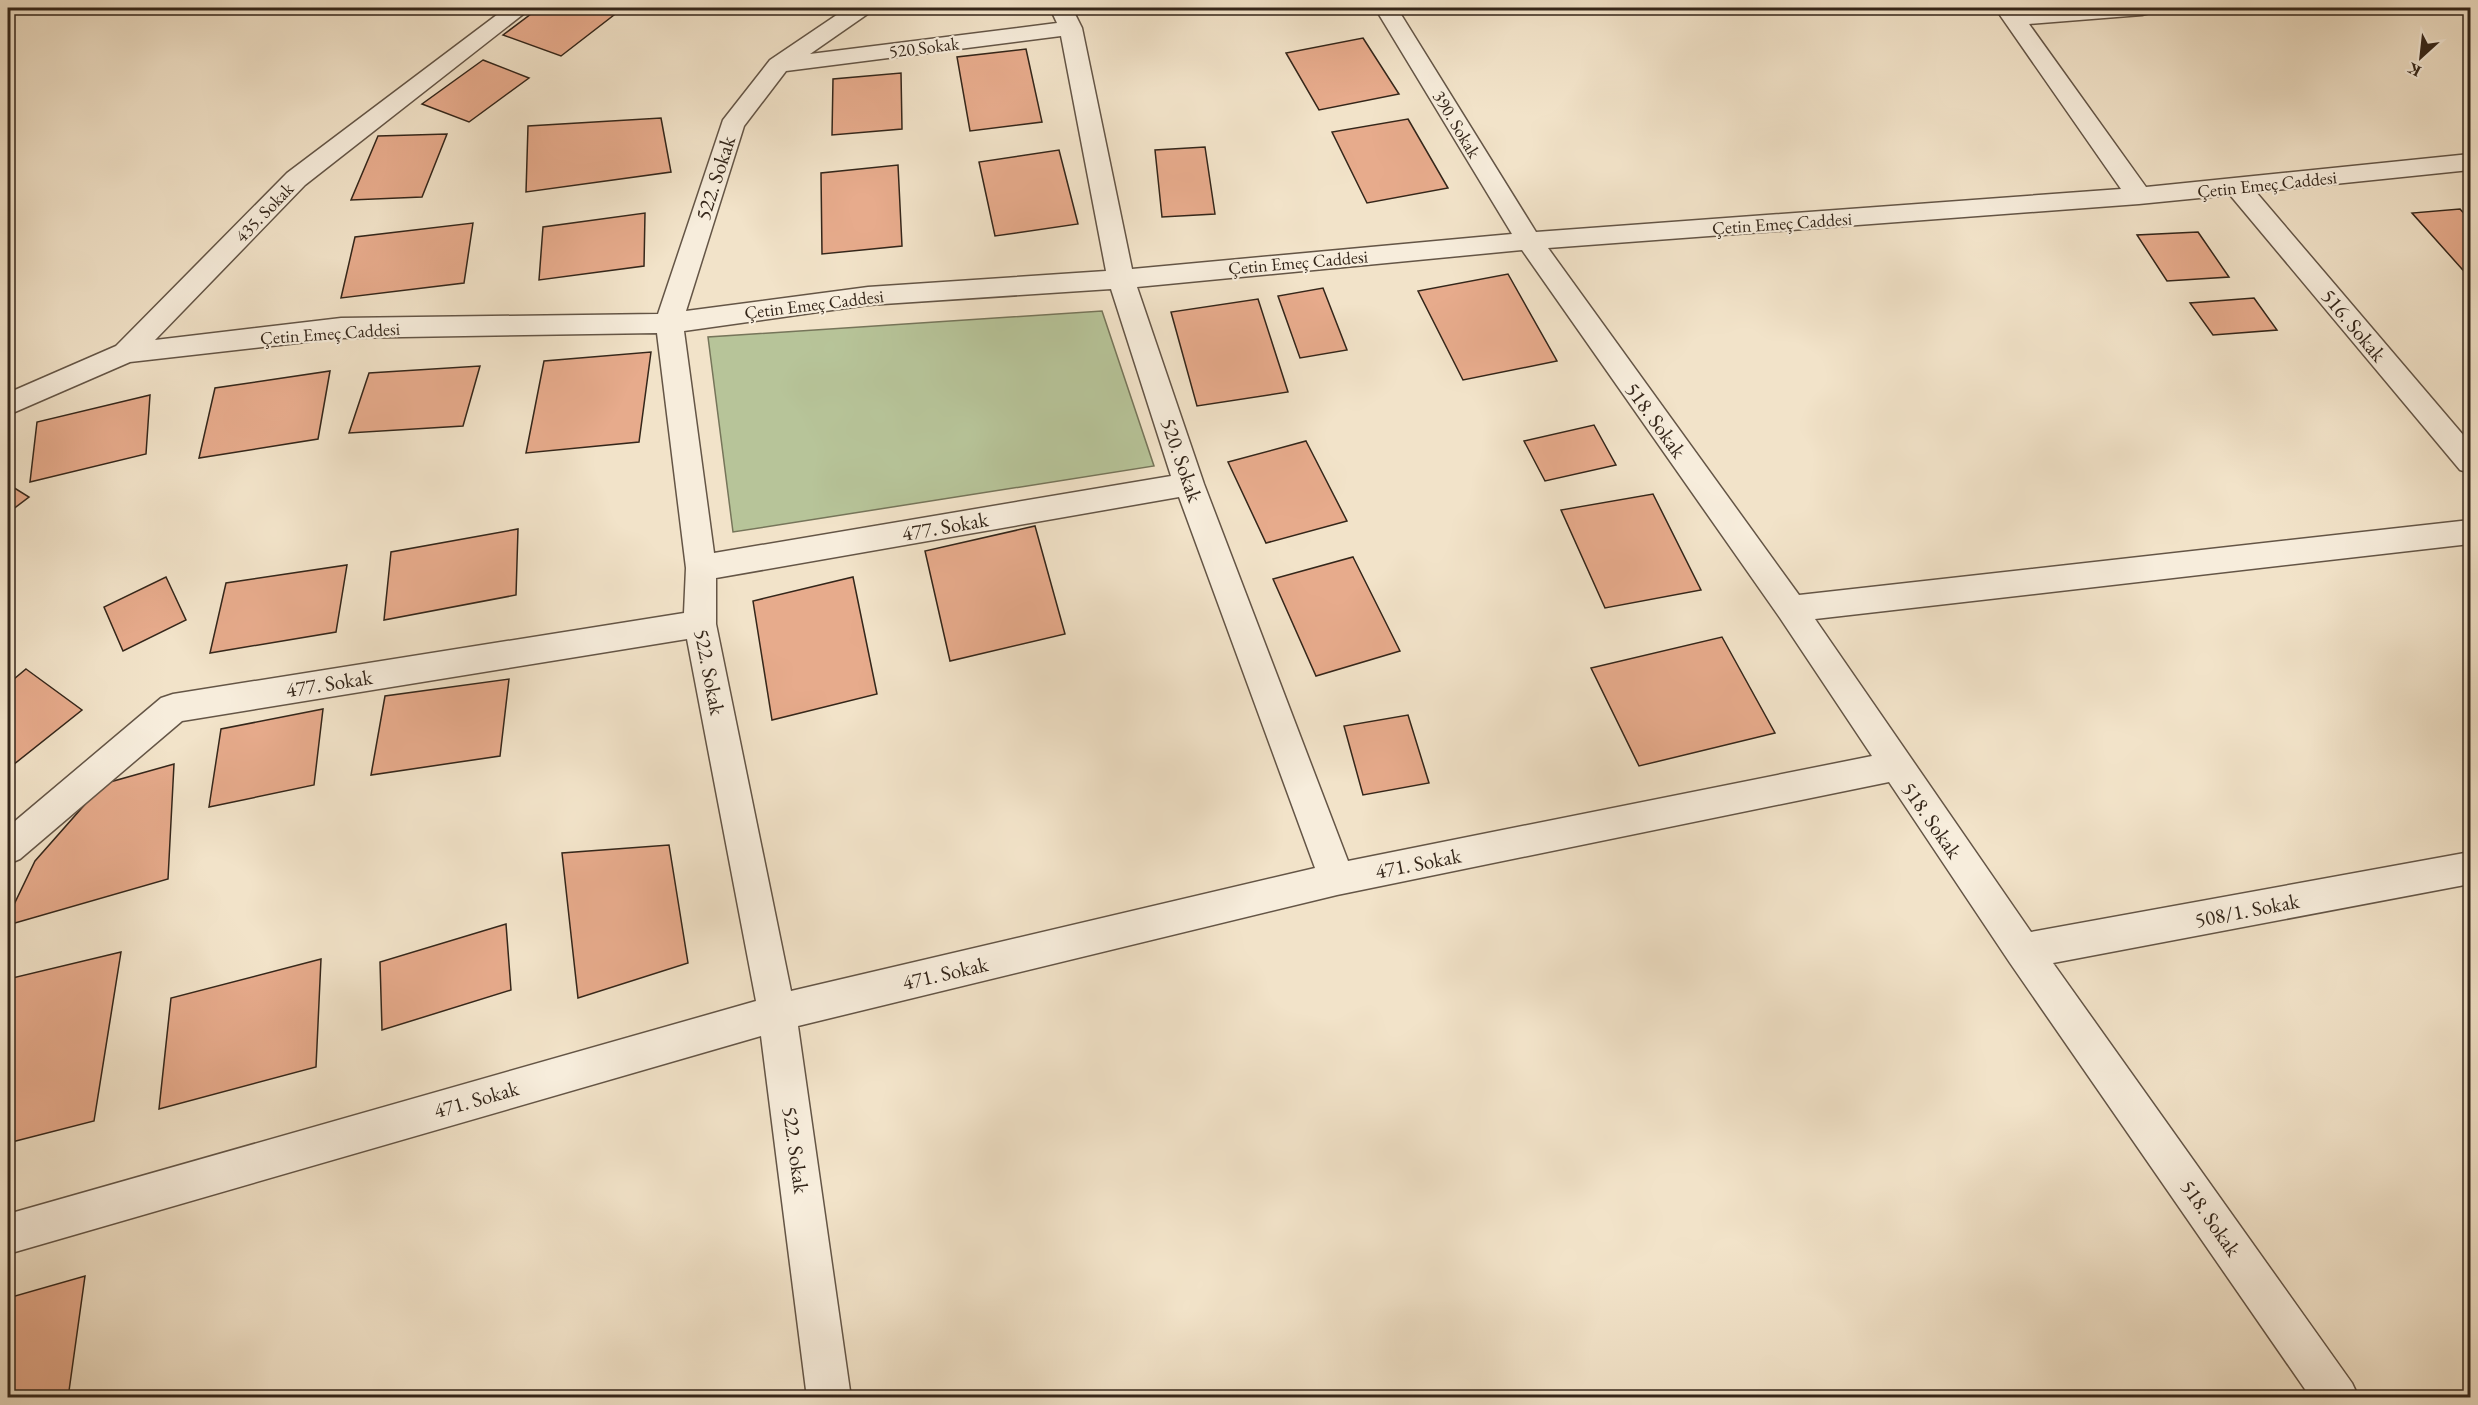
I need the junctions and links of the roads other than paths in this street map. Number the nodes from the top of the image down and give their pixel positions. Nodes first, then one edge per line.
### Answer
1 (520, 8) edge
2 (861, 8) edge
3 (1386, 8) edge
4 (2142, 8) edge
5 (2010, 13) edge
6 (1066, 18) edge
7 (778, 65) junction
8 (2470, 162) edge
9 (2238, 188) junction
10 (2139, 196) junction
11 (1529, 241) junction
12 (1121, 279) junction
13 (669, 322) junction
14 (126, 353) junction
15 (8, 405) edge
16 (2470, 462) edge
17 (1189, 484) junction
18 (2470, 532) edge
19 (701, 568) junction
20 (1791, 609) junction
21 (700, 624) junction
22 (1895, 766) junction
23 (8, 848) edge
24 (2470, 868) edge
25 (1336, 879) junction
26 (2023, 951) junction
27 (777, 1013) junction
28 (8, 1234) edge
29 (829, 1398) edge
30 (2337, 1398) edge

1 - 14 street, 435. Sokak
2 - 7 street, 522. Sokak
3 - 11 street, 390. Sokak
4 - 5 street
5 - 10 street
6 - 7 street, 520 Sokak
6 - 12 street, 520. Sokak
7 - 13 street, 522. Sokak
8 - 9 street, Çetin Emeç Caddesi
9 - 10 street, Çetin Emeç Caddesi
9 - 16 street, 516. Sokak
10 - 11 street, Çetin Emeç Caddesi
11 - 12 street, Çetin Emeç Caddesi
11 - 20 street, 518. Sokak
12 - 13 street, Çetin Emeç Caddesi
12 - 17 street, 520. Sokak
13 - 14 street, Çetin Emeç Caddesi
13 - 19 street, 522. Sokak
14 - 15 street, 435. Sokak
17 - 19 street, 477. Sokak
17 - 25 street, 520. Sokak
18 - 20 street
19 - 21 street, 522. Sokak
20 - 22 street, 518. Sokak
21 - 23 street, 477. Sokak
21 - 27 street, 522. Sokak
22 - 25 street, 471. Sokak
22 - 26 street, 518. Sokak
24 - 26 street, 508/1. Sokak
25 - 27 street, 471. Sokak
26 - 30 street, 518. Sokak
27 - 28 street, 471. Sokak
27 - 29 street, 522. Sokak

